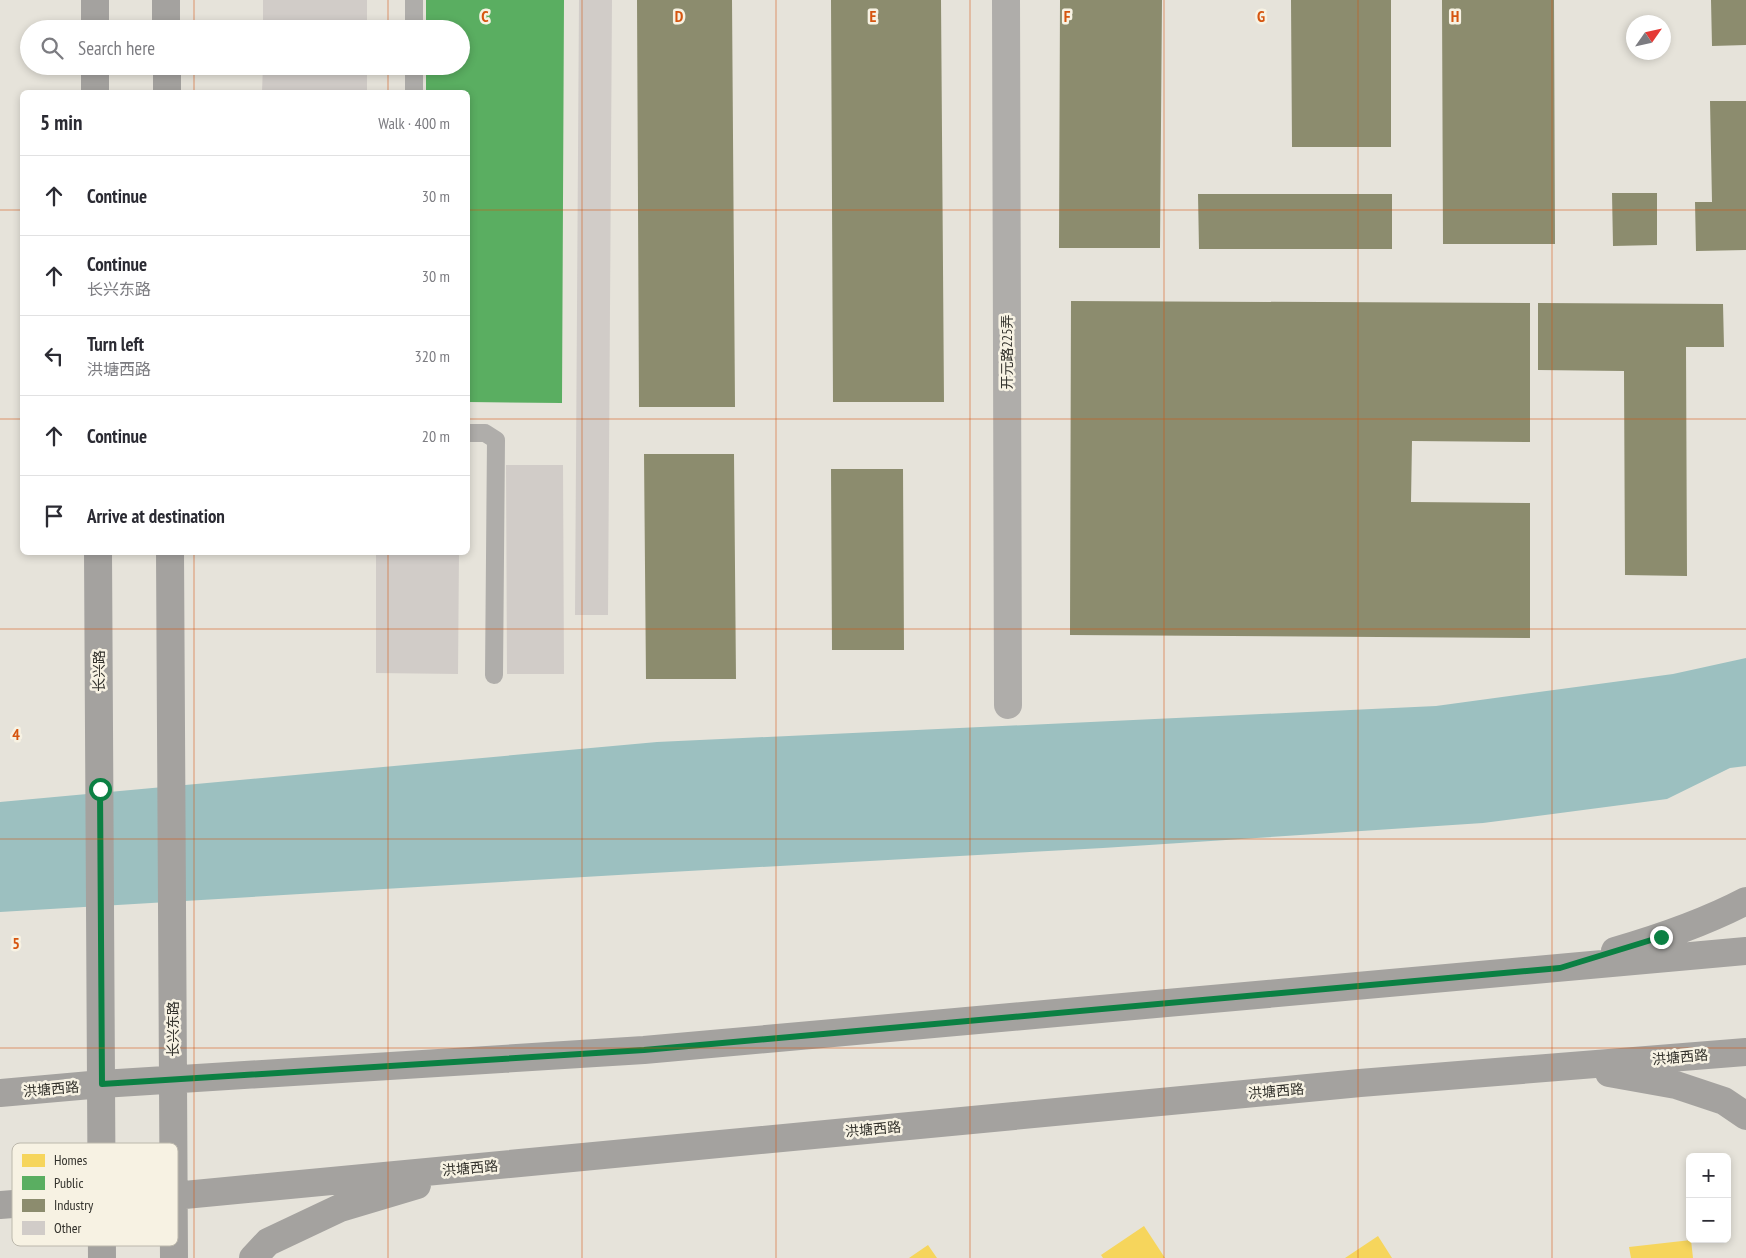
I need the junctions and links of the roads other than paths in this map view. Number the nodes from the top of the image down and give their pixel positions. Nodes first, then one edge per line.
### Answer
1 (95, 0) edge
2 (166, 0) edge
3 (414, 0) edge
4 (1006, 0) edge
5 (95, 20) edge
6 (166, 20) edge
7 (414, 20) edge
8 (95, 75) edge
9 (167, 75) edge
10 (414, 75) edge
11 (95, 90) edge
12 (167, 90) edge
13 (414, 90) edge
14 (470, 434) edge
15 (98, 555) edge
16 (170, 555) edge
17 (494, 675) dead end
18 (1008, 705) dead end
19 (1746, 901) edge
20 (1746, 951) edge
21 (1560, 968) junction
22 (1746, 1052) edge
23 (1571, 1066) junction
24 (173, 1080) junction
25 (102, 1084) junction
26 (0, 1093) edge
27 (1746, 1116) edge
28 (102, 1143) edge
29 (174, 1143) edge
30 (476, 1167) junction
31 (178, 1196) edge
32 (253, 1258) edge

1 - 5 main road
2 - 6 main road
3 - 7 lane
4 - 18 street, 开元路225弄
8 - 11 main road
9 - 12 main road
10 - 13 lane
14 - 17 lane
15 - 25 main road, 长兴路
16 - 24 main road, 长兴东路
19 - 21 main road
20 - 21 main road, 洪塘西路
21 - 24 main road, 洪塘西路
22 - 23 main road, 洪塘西路
23 - 27 main road
23 - 30 main road, 洪塘西路
24 - 25 main road, 洪塘西路
24 - 29 main road, 长兴东路
25 - 26 main road, 洪塘西路
25 - 28 main road
30 - 31 main road, 洪塘西路
30 - 32 main road

